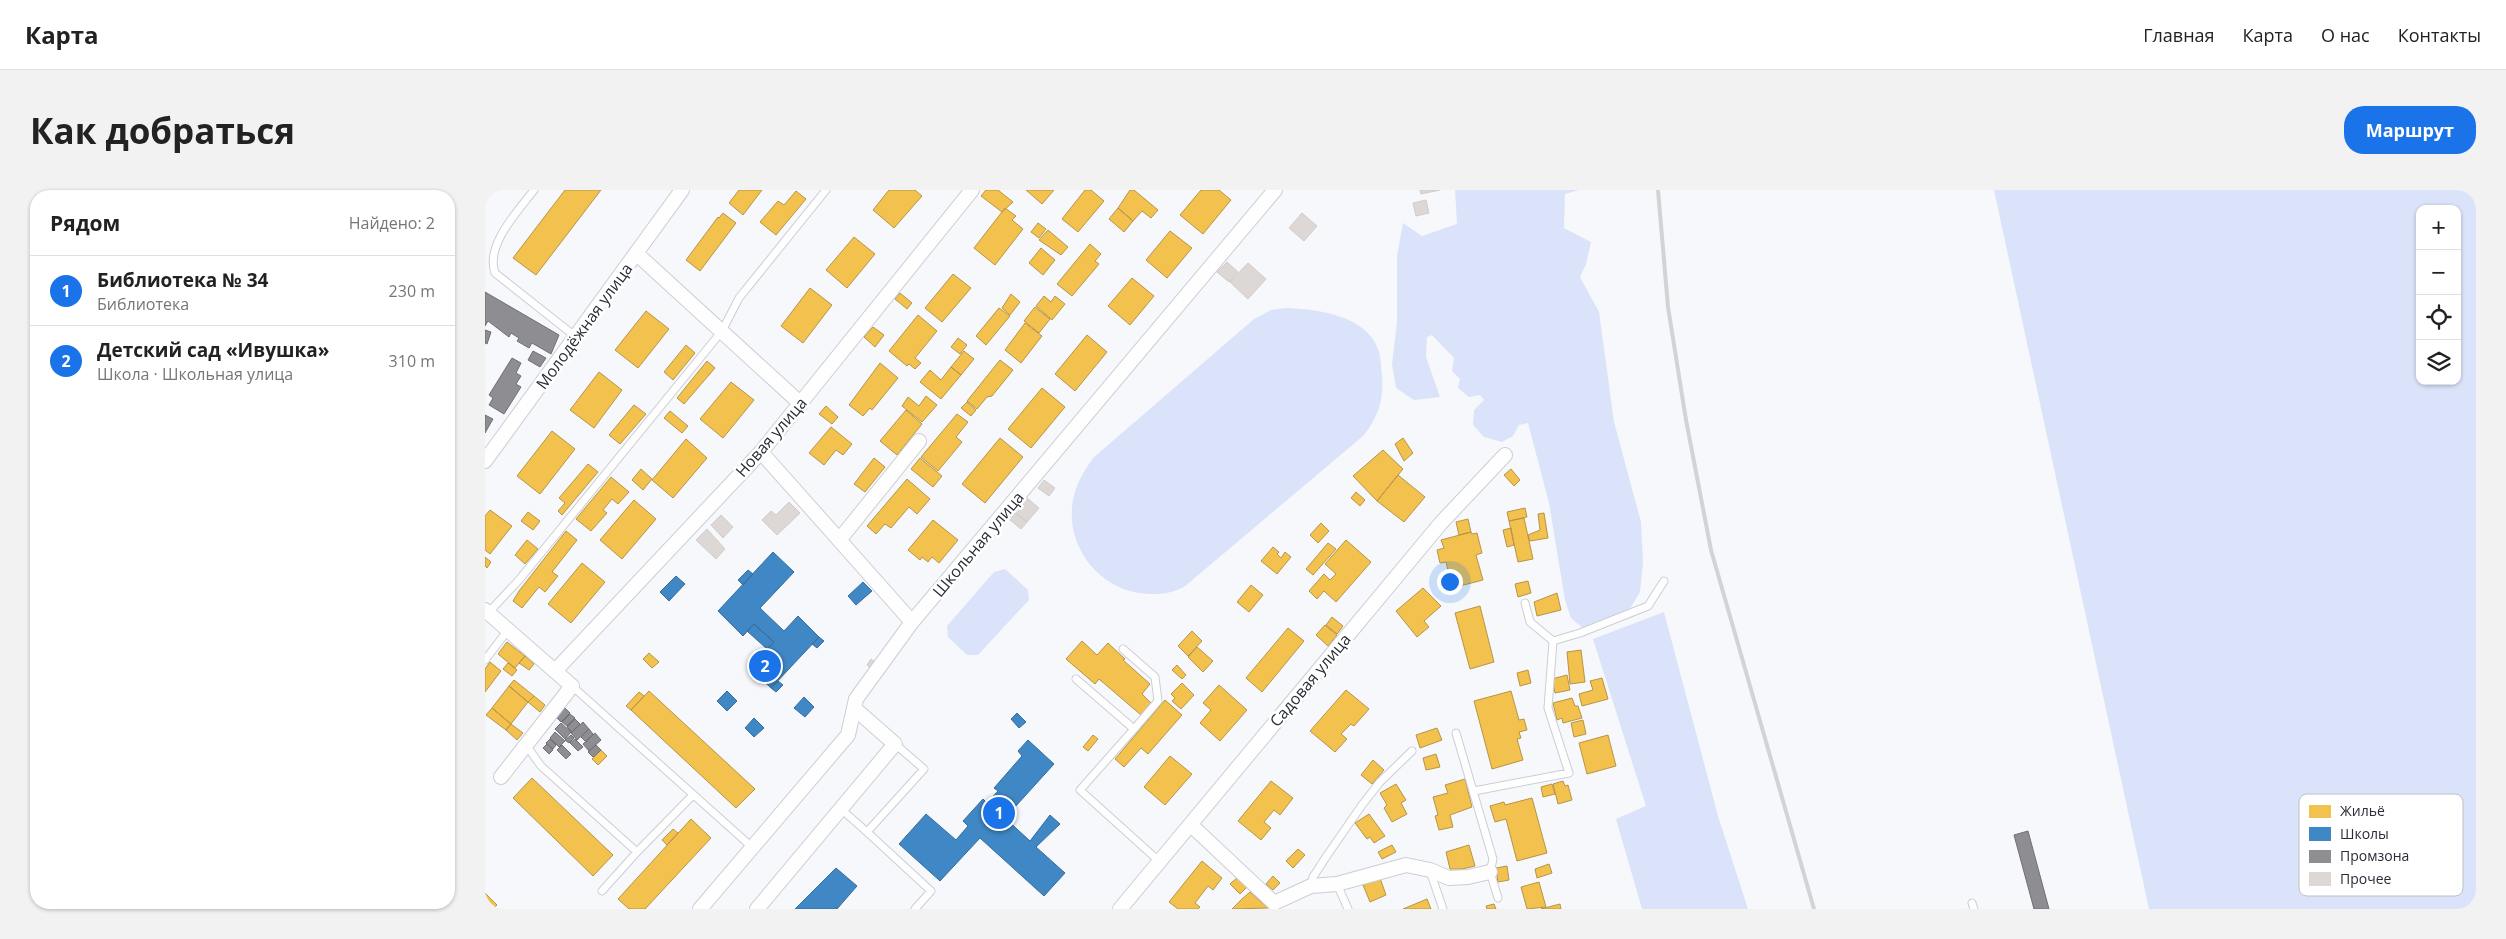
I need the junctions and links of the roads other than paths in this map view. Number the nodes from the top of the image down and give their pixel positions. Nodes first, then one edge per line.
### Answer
1 (534, 190) edge
2 (682, 190) edge
3 (826, 190) edge
4 (972, 190) edge
5 (1275, 190) edge
6 (637, 254) junction
7 (722, 331) junction
8 (577, 337) junction
9 (801, 404) junction
10 (919, 442) dead end
11 (761, 452) junction
12 (1505, 455) dead end
13 (485, 461) edge
14 (840, 539) junction
15 (1664, 581) dead end
16 (1525, 603) dead end
17 (486, 611) edge
18 (912, 622) junction
19 (508, 630) junction
20 (1553, 641) junction
21 (1123, 649) dead end
22 (485, 660) edge
23 (555, 671) junction
24 (1076, 679) dead end
25 (572, 686) junction
26 (854, 708) junction
27 (1133, 729) junction
28 (1457, 733) dead end
29 (895, 744) junction
30 (525, 745) junction
31 (1412, 751) dead end
32 (501, 777) dead end
33 (1473, 791) junction
34 (693, 795) junction
35 (841, 808) junction
36 (1191, 825) junction
37 (867, 832) junction
38 (753, 848) junction
39 (637, 852) junction
40 (1160, 862) junction
41 (1430, 870) junction
42 (1490, 872) junction
43 (1337, 884) junction
44 (1311, 886) junction
45 (602, 891) dead end
46 (1498, 898) dead end
47 (1274, 906) edge
48 (701, 909) edge
49 (757, 909) edge
50 (915, 909) edge
51 (1120, 909) edge
52 (1348, 909) edge
53 (1443, 909) edge

1 - 8 lane
2 - 6 street, Молодёжная улица
3 - 7 lane
4 - 9 street, Новая улица
5 - 18 street, Школьная улица
6 - 7 street
6 - 8 street, Молодёжная улица
7 - 9 street
7 - 17 lane
8 - 13 street, Молодёжная улица
9 - 11 street, Новая улица
10 - 14 street
11 - 14 street
11 - 23 street, Новая улица
12 - 36 street, Садовая улица
14 - 18 street
15 - 20 lane
16 - 20 lane
17 - 19 street
18 - 26 street, Школьная улица
19 - 22 lane
19 - 23 street
20 - 33 lane
21 - 27 lane
23 - 25 street
24 - 27 lane
25 - 30 street
25 - 34 lane
26 - 29 street
26 - 38 street, Школьная улица
27 - 40 lane
28 - 33 lane
29 - 35 street
29 - 37 lane
30 - 32 street
30 - 39 lane
31 - 44 lane
33 - 42 lane
34 - 38 lane
34 - 39 lane
35 - 37 lane
35 - 49 street
36 - 40 street, Садовая улица
36 - 47 street
37 - 50 lane
38 - 48 street, Школьная улица
39 - 45 lane
40 - 51 street, Садовая улица
41 - 42 street
41 - 43 street
41 - 53 lane
42 - 46 lane
43 - 44 street
43 - 52 lane
44 - 47 street

